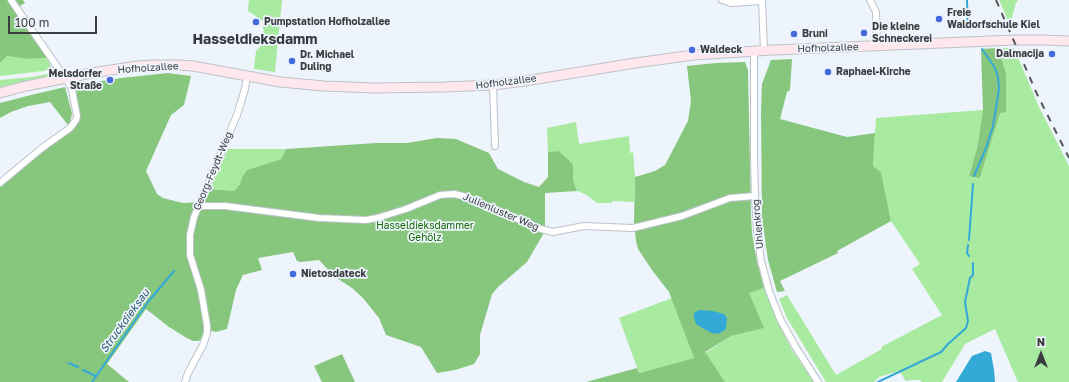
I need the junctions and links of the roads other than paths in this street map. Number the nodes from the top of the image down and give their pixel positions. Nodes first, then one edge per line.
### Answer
1 (11, 0) edge
2 (722, 0) edge
3 (870, 0) edge
4 (1069, 41) edge
5 (878, 47) junction
6 (764, 51) junction
7 (754, 52) junction
8 (247, 76) junction
9 (66, 79) junction
10 (493, 85) junction
11 (0, 93) edge
12 (495, 146) dead end
13 (0, 183) edge
14 (755, 196) junction
15 (197, 206) junction
16 (185, 382) edge
17 (818, 382) edge

1 - 9 street
2 - 6 street
3 - 5 street
4 - 5 street, Hofholzallee
5 - 6 street, Hofholzallee
6 - 7 street, Hofholzallee
7 - 10 street, Hofholzallee
7 - 14 street, Uhlenkrog
8 - 9 street, Hofholzallee
8 - 10 street, Hofholzallee
8 - 15 street, Georg-Feydt-Weg
9 - 11 street, Hofholzallee
9 - 13 street
10 - 12 street
14 - 15 street, Julienluster Weg
14 - 17 street, Uhlenkrog
15 - 16 street, Georg-Feydt-Weg

